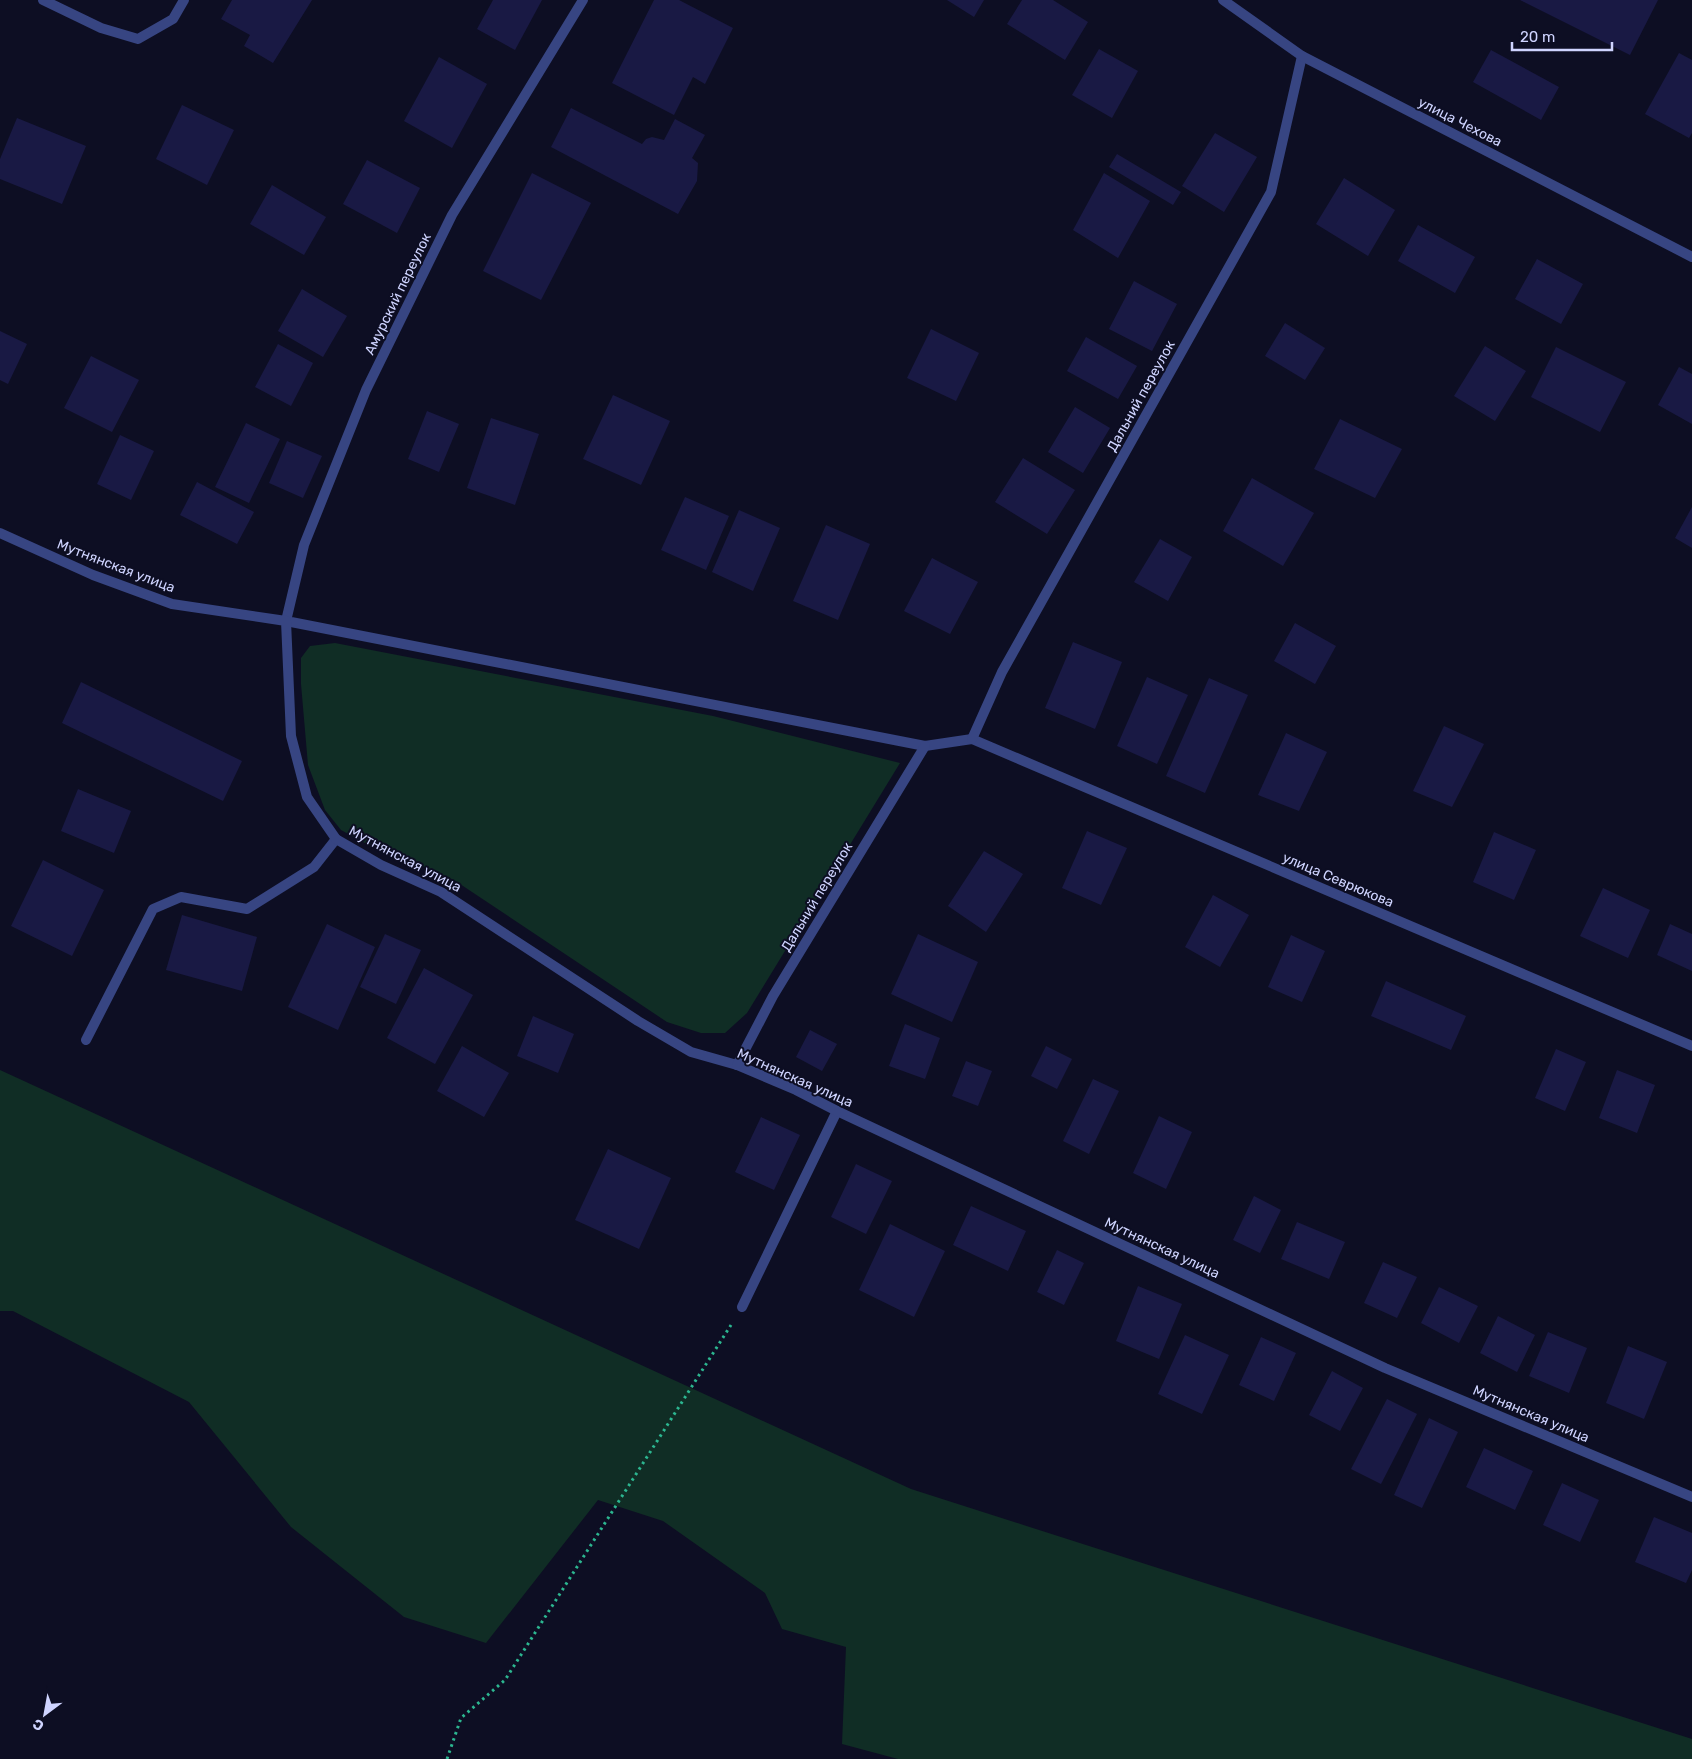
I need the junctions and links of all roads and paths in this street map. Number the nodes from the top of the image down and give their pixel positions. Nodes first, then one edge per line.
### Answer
1 (43, 0) edge
2 (184, 0) edge
3 (583, 0) edge
4 (1222, 0) edge
5 (1302, 56) junction
6 (1692, 257) edge
7 (0, 533) edge
8 (286, 621) junction
9 (972, 739) junction
10 (925, 746) junction
11 (336, 839) junction
12 (86, 1040) dead end
13 (1692, 1046) edge
14 (737, 1065) junction
15 (837, 1111) junction
16 (742, 1307) joint
17 (1692, 1497) edge
18 (447, 1759) edge

1 - 2 street
3 - 8 street, Амурский переулок
4 - 5 street, улица Чехова
5 - 6 street, улица Чехова
5 - 9 street, Дальний переулок
7 - 8 street, Мутнянская улица
8 - 10 street
8 - 11 street, Мутнянская улица
9 - 10 street
9 - 13 street, улица Севрюкова
10 - 14 street, Дальний переулок
11 - 12 street
11 - 14 street, Мутнянская улица
14 - 15 street, Мутнянская улица
15 - 16 street
15 - 17 street, Мутнянская улица
16 - 18 path

